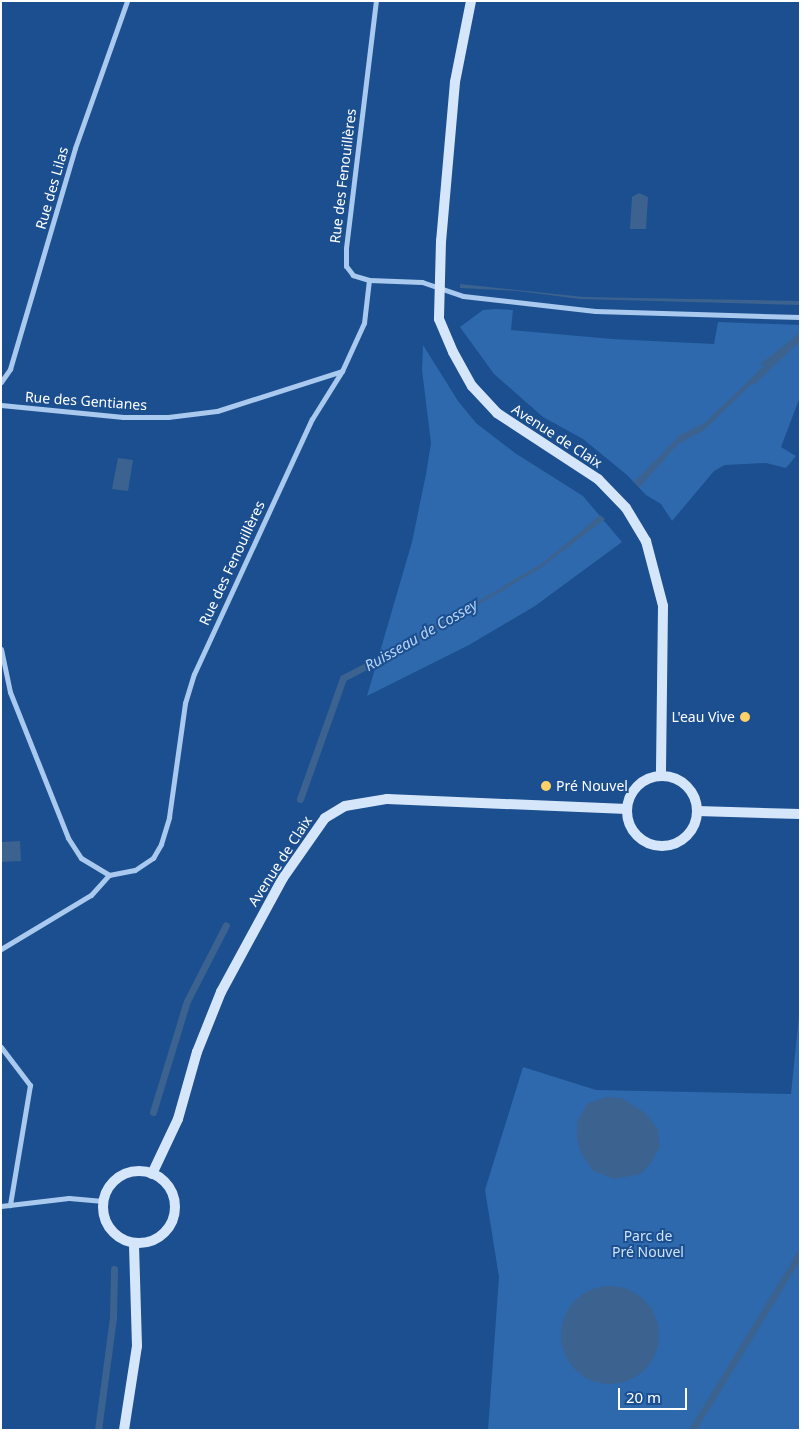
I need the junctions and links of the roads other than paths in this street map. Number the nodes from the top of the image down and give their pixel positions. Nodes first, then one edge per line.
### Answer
1 (127, 1) edge
2 (376, 1) edge
3 (471, 1) edge
4 (369, 280) junction
5 (438, 287) junction
6 (800, 317) edge
7 (342, 371) junction
8 (1, 382) edge
9 (1, 405) edge
10 (1, 649) edge
11 (660, 776) junction
12 (627, 809) junction
13 (697, 811) junction
14 (800, 814) edge
15 (109, 875) junction
16 (1, 949) edge
17 (1, 1047) edge
18 (152, 1174) junction
19 (103, 1200) junction
20 (10, 1205) junction
21 (1, 1206) edge
22 (134, 1243) junction
23 (124, 1430) edge

1 - 8 street, Rue des Lilas
2 - 4 street, Rue des Fenouillères
3 - 5 main road, Avenue de Claix
4 - 5 street
4 - 7 street, Rue des Fenouillères
5 - 6 street
5 - 11 main road, Avenue de Claix
7 - 9 street, Rue des Gentianes
7 - 15 street, Rue des Fenouillères
10 - 15 street
11 - 12 main road
11 - 13 main road
12 - 13 main road
12 - 18 main road, Avenue de Claix
13 - 14 main road
15 - 16 street
17 - 20 street
18 - 19 main road
18 - 22 main road
19 - 20 street
19 - 22 main road
20 - 21 street
22 - 23 main road

